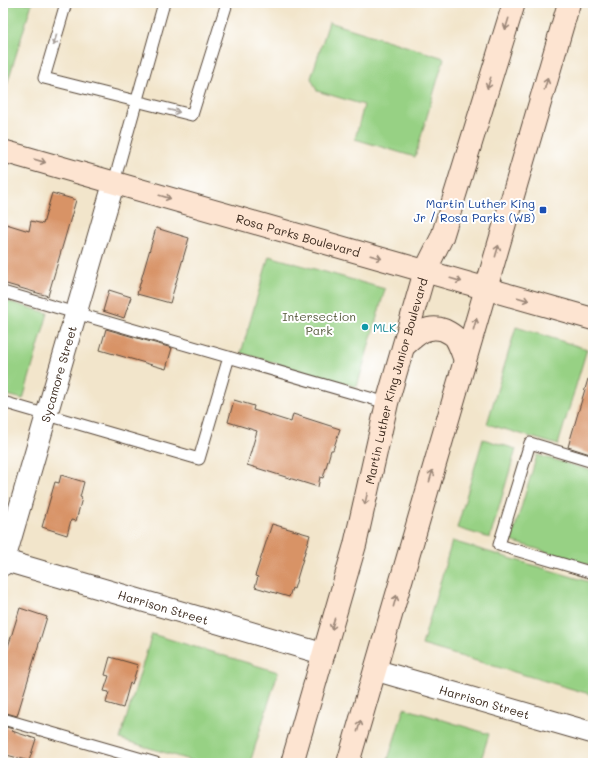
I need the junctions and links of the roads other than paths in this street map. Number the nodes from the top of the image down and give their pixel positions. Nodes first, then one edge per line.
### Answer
1 (66, 3) edge
2 (164, 3) edge
3 (227, 3) edge
4 (514, 3) edge
5 (569, 3) edge
6 (136, 102) junction
7 (3, 151) edge
8 (114, 182) junction
9 (425, 272) junction
10 (486, 289) junction
11 (3, 292) edge
12 (76, 312) junction
13 (593, 319) edge
14 (404, 346) junction
15 (229, 357) junction
16 (465, 360) junction
17 (3, 402) edge
18 (387, 403) junction
19 (46, 415) junction
20 (593, 462) edge
21 (3, 562) edge
22 (593, 573) edge
23 (324, 654) junction
24 (375, 670) junction
25 (3, 719) edge
26 (593, 733) edge
27 (296, 757) edge
28 (156, 763) edge
29 (348, 763) edge

1 -> 6 lane
2 - 6 lane
6 -> 3 lane
4 -> 9 main road, Martin Luther King Junior Boulevard
10 -> 5 main road
6 - 8 lane
7 -> 8 main road, Rosa Parks Boulevard
8 -> 9 main road, Rosa Parks Boulevard
8 - 12 street, Sycamore Street
9 -> 10 main road, Rosa Parks Boulevard
9 - 14 main road, Martin Luther King Junior Boulevard
10 -> 13 main road, Rosa Parks Boulevard
16 -> 10 main road
11 - 12 lane
12 - 15 lane
12 - 19 street, Sycamore Street
14 - 16 main road
14 - 18 main road, Martin Luther King Junior Boulevard
15 - 18 lane
15 - 19 lane
24 -> 16 main road
17 - 19 lane
18 -> 23 main road, Martin Luther King Junior Boulevard
19 - 21 street, Sycamore Street
20 - 22 lane
21 - 23 street, Harrison Street
23 - 27 main road, Martin Luther King Junior Boulevard
24 - 26 street, Harrison Street
29 -> 24 main road
25 - 28 lane

